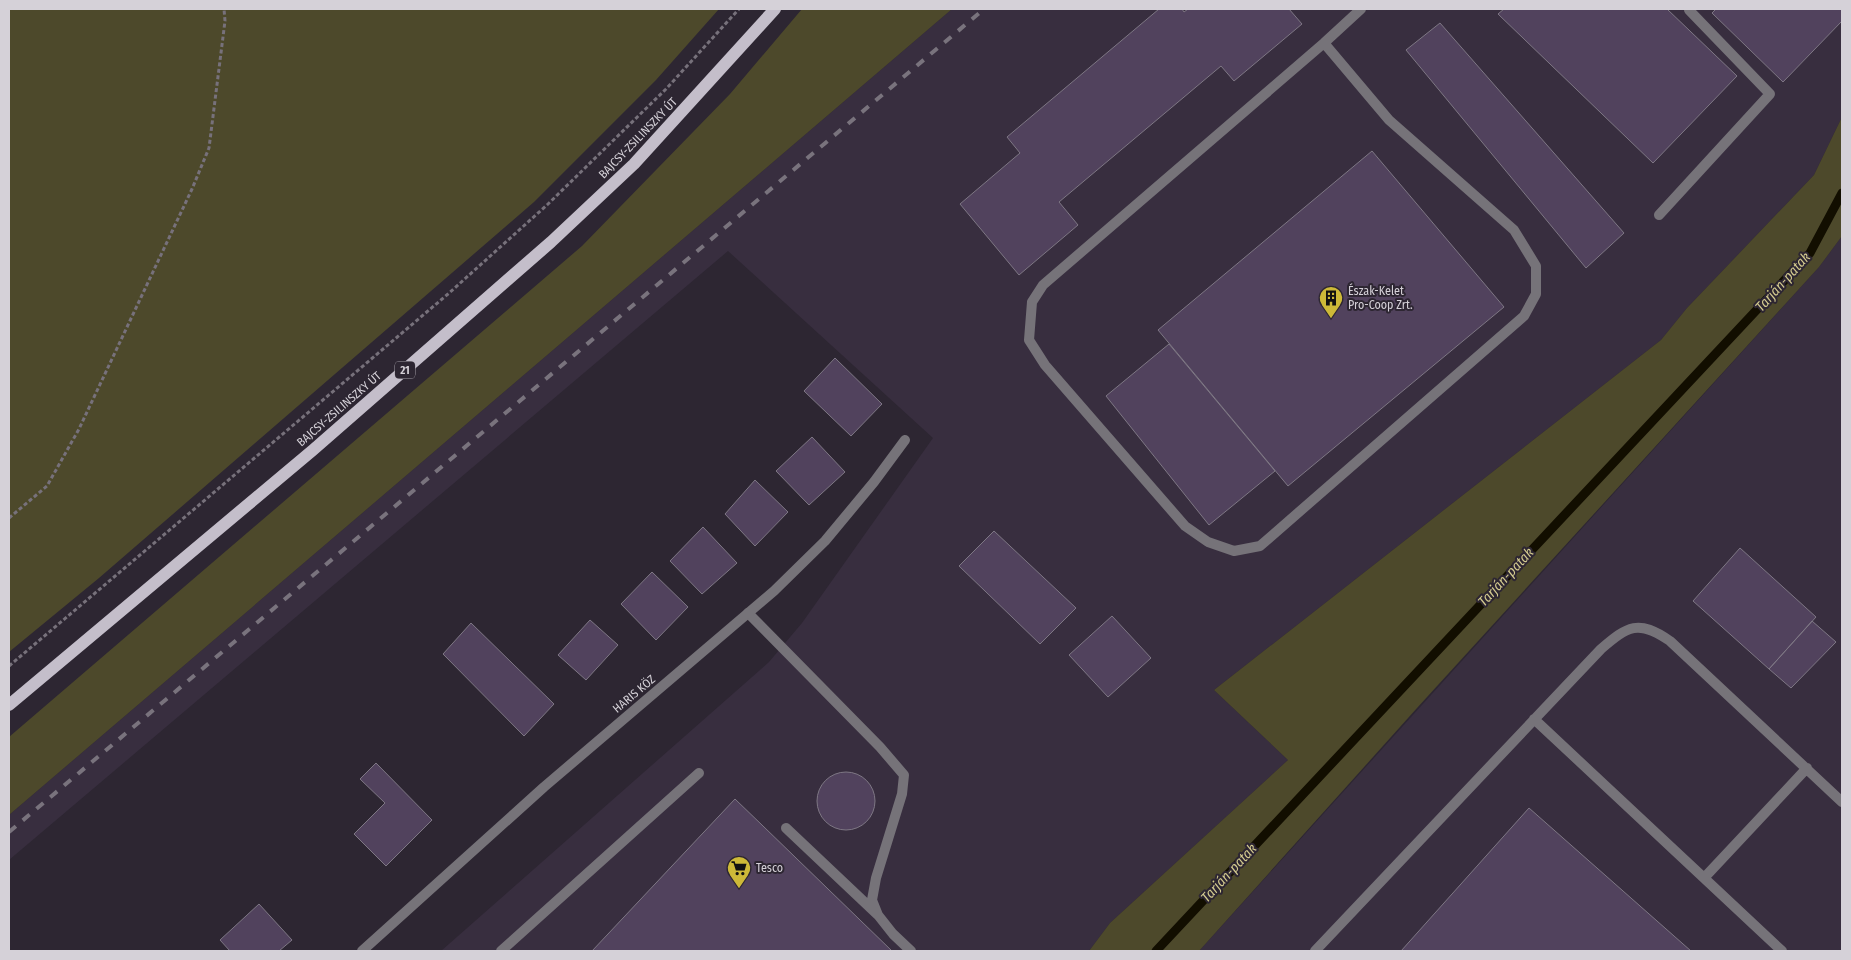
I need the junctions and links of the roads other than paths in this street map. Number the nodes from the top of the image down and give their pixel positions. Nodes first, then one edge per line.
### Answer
1 (776, 9) edge
2 (1361, 9) edge
3 (1689, 9) edge
4 (1324, 43) junction
5 (1659, 215) dead end
6 (905, 440) dead end
7 (748, 613) junction
8 (9, 705) edge
9 (1534, 719) junction
10 (1808, 768) junction
11 (699, 773) dead end
12 (1842, 802) edge
13 (786, 828) dead end
14 (1704, 878) junction
15 (878, 915) junction
16 (362, 951) edge
17 (501, 951) edge
18 (911, 951) edge
19 (1315, 951) edge
20 (1782, 951) edge

1 - 8 main road, BAJCSY-ZSILINSZKY ÚT / 21
2 - 4 street
3 - 5 street
4 - 4 street
6 - 7 street, HARIS KÖZ
7 - 15 street
7 - 16 street, HARIS KÖZ
9 - 10 street
9 - 14 street
9 - 19 street
10 - 12 street
10 - 14 street
11 - 17 street
13 - 15 street
14 - 20 street
15 - 18 street

